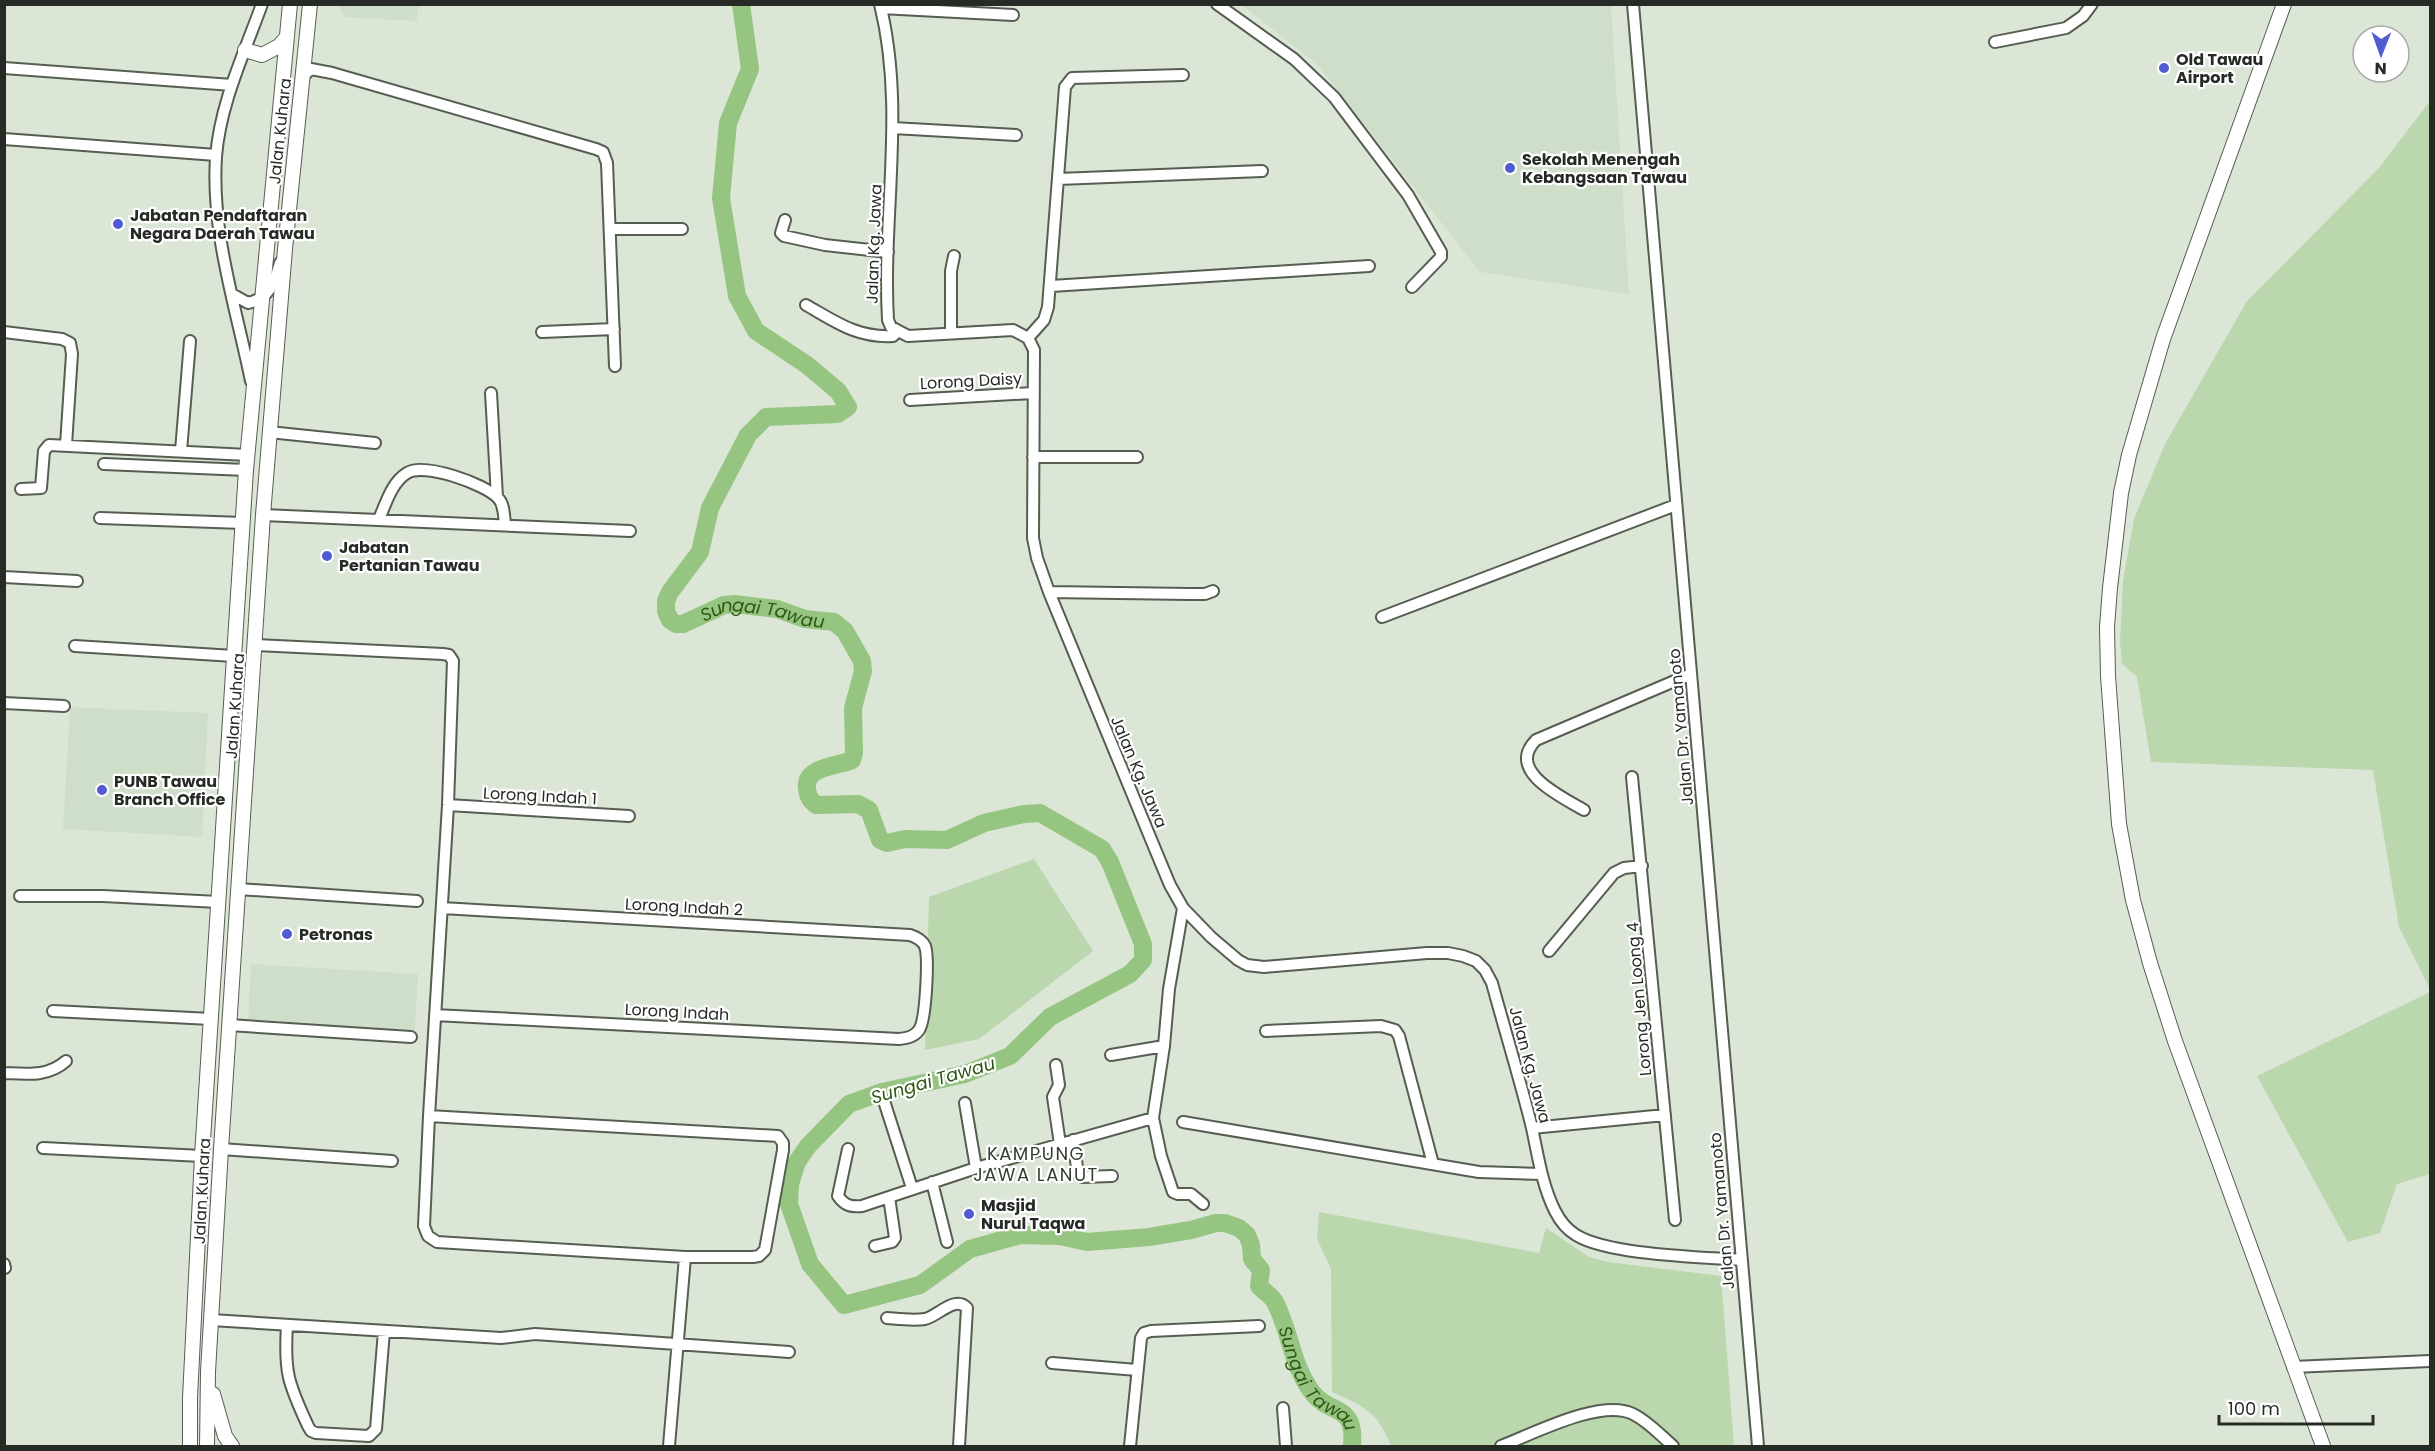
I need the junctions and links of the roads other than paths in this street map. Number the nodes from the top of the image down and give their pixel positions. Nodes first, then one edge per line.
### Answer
1 (262, 4) edge
2 (290, 4) edge
3 (310, 4) edge
4 (1217, 4) edge
5 (1633, 4) edge
6 (2092, 4) edge
7 (2284, 4) edge
8 (880, 6) edge
9 (1013, 15) dead end
10 (286, 37) junction
11 (1995, 42) dead end
12 (245, 50) junction
13 (4, 68) edge
14 (1183, 75) dead end
15 (302, 77) junction
16 (232, 85) junction
17 (893, 128) junction
18 (1016, 135) dead end
19 (4, 139) edge
20 (216, 155) junction
21 (1262, 171) dead end
22 (1058, 179) junction
23 (784, 220) dead end
24 (611, 229) junction
25 (682, 230) dead end
26 (285, 249) junction
27 (888, 252) junction
28 (954, 256) dead end
29 (1369, 266) dead end
30 (1051, 286) junction
31 (1412, 287) dead end
32 (232, 294) junction
33 (261, 299) junction
34 (806, 305) dead end
35 (614, 329) junction
36 (4, 332) edge
37 (542, 332) dead end
38 (897, 332) junction
39 (951, 333) junction
40 (1028, 338) junction
41 (190, 342) dead end
42 (615, 366) dead end
43 (253, 390) junction
44 (491, 393) dead end
45 (1033, 393) junction
46 (910, 400) dead end
47 (269, 432) junction
48 (375, 443) dead end
49 (66, 445) junction
50 (181, 451) junction
51 (248, 455) junction
52 (1137, 457) dead end
53 (1033, 458) junction
54 (104, 464) dead end
55 (246, 470) junction
56 (21, 489) dead end
57 (497, 497) junction
58 (1676, 505) junction
59 (263, 515) junction
60 (100, 518) dead end
61 (379, 519) junction
62 (243, 523) junction
63 (505, 524) junction
64 (630, 531) dead end
65 (4, 577) edge
66 (77, 581) dead end
67 (1213, 591) dead end
68 (1049, 592) junction
69 (1382, 616) dead end
70 (256, 645) junction
71 (75, 646) dead end
72 (234, 656) junction
73 (1691, 674) junction
74 (4, 703) edge
75 (64, 706) dead end
76 (1632, 777) dead end
77 (448, 805) junction
78 (1584, 810) dead end
79 (629, 816) dead end
80 (1642, 866) junction
81 (238, 889) junction
82 (20, 896) dead end
83 (417, 901) dead end
84 (218, 903) junction
85 (442, 908) junction
86 (1183, 908) junction
87 (1549, 951) dead end
88 (53, 1011) dead end
89 (435, 1014) junction
90 (211, 1019) junction
91 (229, 1025) junction
92 (1266, 1031) dead end
93 (916, 1034) joint
94 (411, 1037) dead end
95 (1164, 1046) junction
96 (1111, 1054) dead end
97 (66, 1061) dead end
98 (1056, 1065) dead end
99 (4, 1072) edge
100 (884, 1101) dead end
101 (965, 1102) dead end
102 (1665, 1115) junction
103 (429, 1116) junction
104 (1153, 1118) junction
105 (1183, 1122) dead end
106 (1532, 1128) junction
107 (1073, 1140) junction
108 (1060, 1144) junction
109 (43, 1148) dead end
110 (221, 1149) junction
111 (848, 1149) dead end
112 (202, 1156) junction
113 (393, 1161) dead end
114 (1433, 1164) junction
115 (976, 1168) junction
116 (1541, 1173) junction
117 (1112, 1176) dead end
118 (932, 1182) junction
119 (912, 1188) junction
120 (889, 1197) junction
121 (1203, 1204) dead end
122 (1675, 1220) dead end
123 (947, 1242) dead end
124 (875, 1246) dead end
125 (686, 1257) junction
126 (1742, 1260) junction
127 (886, 1318) dead end
128 (211, 1320) junction
129 (287, 1325) junction
130 (1259, 1326) dead end
131 (384, 1331) junction
132 (678, 1344) junction
133 (789, 1352) dead end
134 (2430, 1361) edge
135 (1052, 1363) dead end
136 (2294, 1366) junction
137 (1137, 1370) junction
138 (208, 1372) junction
139 (1283, 1408) dead end
140 (190, 1446) edge
141 (207, 1446) edge
142 (232, 1446) edge
143 (669, 1446) edge
144 (959, 1446) edge
145 (1130, 1446) edge
146 (1286, 1446) edge
147 (1501, 1446) edge
148 (1672, 1446) edge
149 (1758, 1446) edge
150 (2324, 1446) edge

1 - 12 street
2 - 10 main road, Jalan Kuhara
3 - 15 main road, Jalan Kuhara
4 - 31 street
5 - 58 street, Jalan Dr. Yamanoto
6 - 11 street
7 - 136 main road
8 - 9 street
8 - 17 street, Jalan Kg. Jawa
10 - 12 main road
10 - 33 main road, Jalan Kuhara
12 - 16 street
13 - 16 street
14 - 22 street
15 - 24 street
15 - 26 main road, Jalan Kuhara
16 - 20 street
17 - 18 street
17 - 27 street, Jalan Kg. Jawa
19 - 20 street
20 - 32 street
21 - 22 street
22 - 30 street
23 - 27 street
24 - 25 street
24 - 35 street
26 - 33 street
26 - 47 main road, Jalan Kuhara
27 - 38 street, Jalan Kg. Jawa
28 - 39 street
29 - 30 street
30 - 40 street
32 - 33 street
32 - 43 street
33 - 43 main road, Jalan Kuhara
34 - 38 street
35 - 37 street
35 - 42 street
36 - 49 street
38 - 39 street
39 - 40 street
40 - 45 street, Jalan Kg. Jawa
41 - 50 street
43 - 51 main road, Jalan Kuhara
44 - 57 street
45 - 46 street, Lorong Daisy
45 - 53 street, Jalan Kg. Jawa
47 - 48 street
47 - 59 main road, Jalan Kuhara
49 - 50 street
49 - 56 street
50 - 51 street
51 - 55 main road, Jalan Kuhara
52 - 53 street
53 - 68 street, Jalan Kg. Jawa
54 - 55 street
55 - 62 main road, Jalan Kuhara
57 - 61 street
57 - 63 street
58 - 69 street
58 - 73 street, Jalan Dr. Yamanoto
59 - 61 street
59 - 70 main road, Jalan Kuhara
60 - 62 street
61 - 63 street
62 - 72 main road, Jalan Kuhara
63 - 64 street
65 - 66 street
67 - 68 street
68 - 86 street, Jalan Kg. Jawa
70 - 77 street
70 - 81 main road, Jalan Kuhara
71 - 72 street
72 - 84 main road, Jalan Kuhara
73 - 78 street
73 - 126 street, Jalan Dr. Yamanoto
74 - 75 street
76 - 80 street, Lorong Jen Loong 4
77 - 79 street, Lorong Indah 1
77 - 85 street
80 - 87 street
80 - 102 street, Lorong Jen Loong 4
81 - 83 street
81 - 91 main road, Jalan Kuhara
82 - 84 street
84 - 90 main road, Jalan Kuhara
85 - 89 street
85 - 93 street, Lorong Indah 2
86 - 95 street
86 - 106 street, Jalan Kg. Jawa
88 - 90 street
89 - 93 street, Lorong Indah
89 - 103 street
90 - 112 main road, Jalan Kuhara
91 - 94 street
91 - 110 main road, Jalan Kuhara
92 - 114 street
95 - 96 street
95 - 104 street
97 - 99 street
98 - 108 street
100 - 119 street
101 - 115 street
102 - 106 street
102 - 122 street, Lorong Jen Loong 4
103 - 125 street
103 - 125 street
104 - 107 street
104 - 121 street
105 - 114 street
106 - 116 street, Jalan Kg. Jawa
107 - 108 street
107 - 117 street
108 - 115 street
109 - 112 street
110 - 113 street
110 - 128 main road, Jalan Kuhara
111 - 120 street
112 - 140 main road, Jalan Kuhara
114 - 116 street
115 - 118 street
116 - 126 street, Jalan Kg. Jawa
118 - 119 street
118 - 123 street
119 - 120 street
120 - 124 street
125 - 132 street
126 - 149 street, Jalan Dr. Yamanoto
127 - 144 street
128 - 129 street
128 - 138 main road, Jalan Kuhara
129 - 131 street
129 - 131 street
130 - 137 street
131 - 132 street
132 - 133 street
132 - 143 street
134 - 136 street
135 - 137 street
136 - 150 main road
137 - 145 street
138 - 141 main road, Jalan Kuhara
138 - 142 main road
139 - 146 street
147 - 148 street

